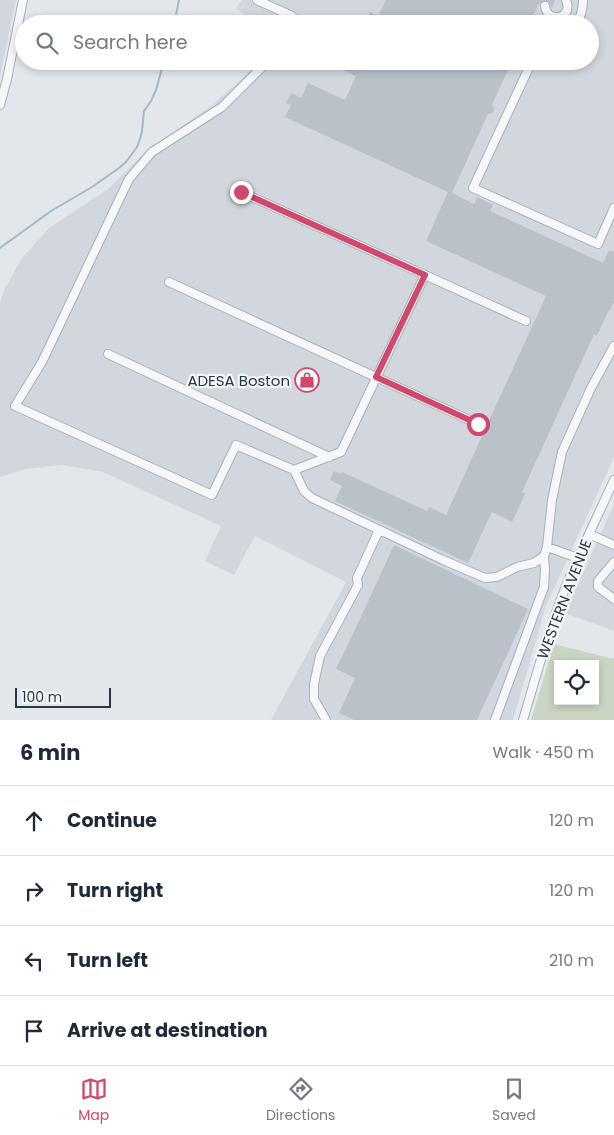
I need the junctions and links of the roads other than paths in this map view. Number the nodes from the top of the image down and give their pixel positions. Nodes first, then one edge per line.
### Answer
1 (23, 0) edge
2 (257, 0) edge
3 (566, 0) edge
4 (583, 0) edge
5 (545, 6) dead end
6 (20, 15) edge
7 (290, 15) edge
8 (549, 15) edge
9 (563, 15) edge
10 (580, 15) edge
11 (15, 40) edge
12 (259, 70) edge
13 (528, 70) edge
14 (0, 105) edge
15 (241, 192) dead end
16 (614, 208) edge
17 (605, 228) junction
18 (614, 232) edge
19 (425, 275) junction
20 (169, 282) dead end
21 (526, 321) dead end
22 (614, 346) edge
23 (108, 354) dead end
24 (376, 377) junction
25 (478, 424) dead end
26 (328, 457) junction
27 (294, 470) junction
28 (614, 480) edge
29 (611, 496) edge
30 (600, 510) junction
31 (609, 514) dead end
32 (379, 530) junction
33 (589, 534) junction
34 (614, 545) edge
35 (547, 547) junction
36 (544, 556) junction
37 (578, 558) junction
38 (614, 562) edge
39 (614, 599) edge
40 (326, 720) edge
41 (495, 720) edge
42 (522, 720) edge

1 - 6 street
2 - 7 street
3 - 9 street
4 - 10 street
5 - 8 street
11 - 14 street
12 - 27 street
13 - 17 street
15 - 19 street
16 - 17 street
17 - 18 street
19 - 21 street
19 - 24 street
20 - 24 street
22 - 35 street
23 - 26 street
24 - 25 street
24 - 26 street
26 - 27 street
27 - 32 street
28 - 29 street, WESTERN AVENUE
29 - 30 street, WESTERN AVENUE
30 - 31 street
30 - 33 street, WESTERN AVENUE
32 - 36 street
32 - 40 street
33 - 34 street
33 - 37 street, WESTERN AVENUE
35 - 36 street
35 - 37 street
36 - 41 street
37 - 42 street, WESTERN AVENUE
38 - 39 street

